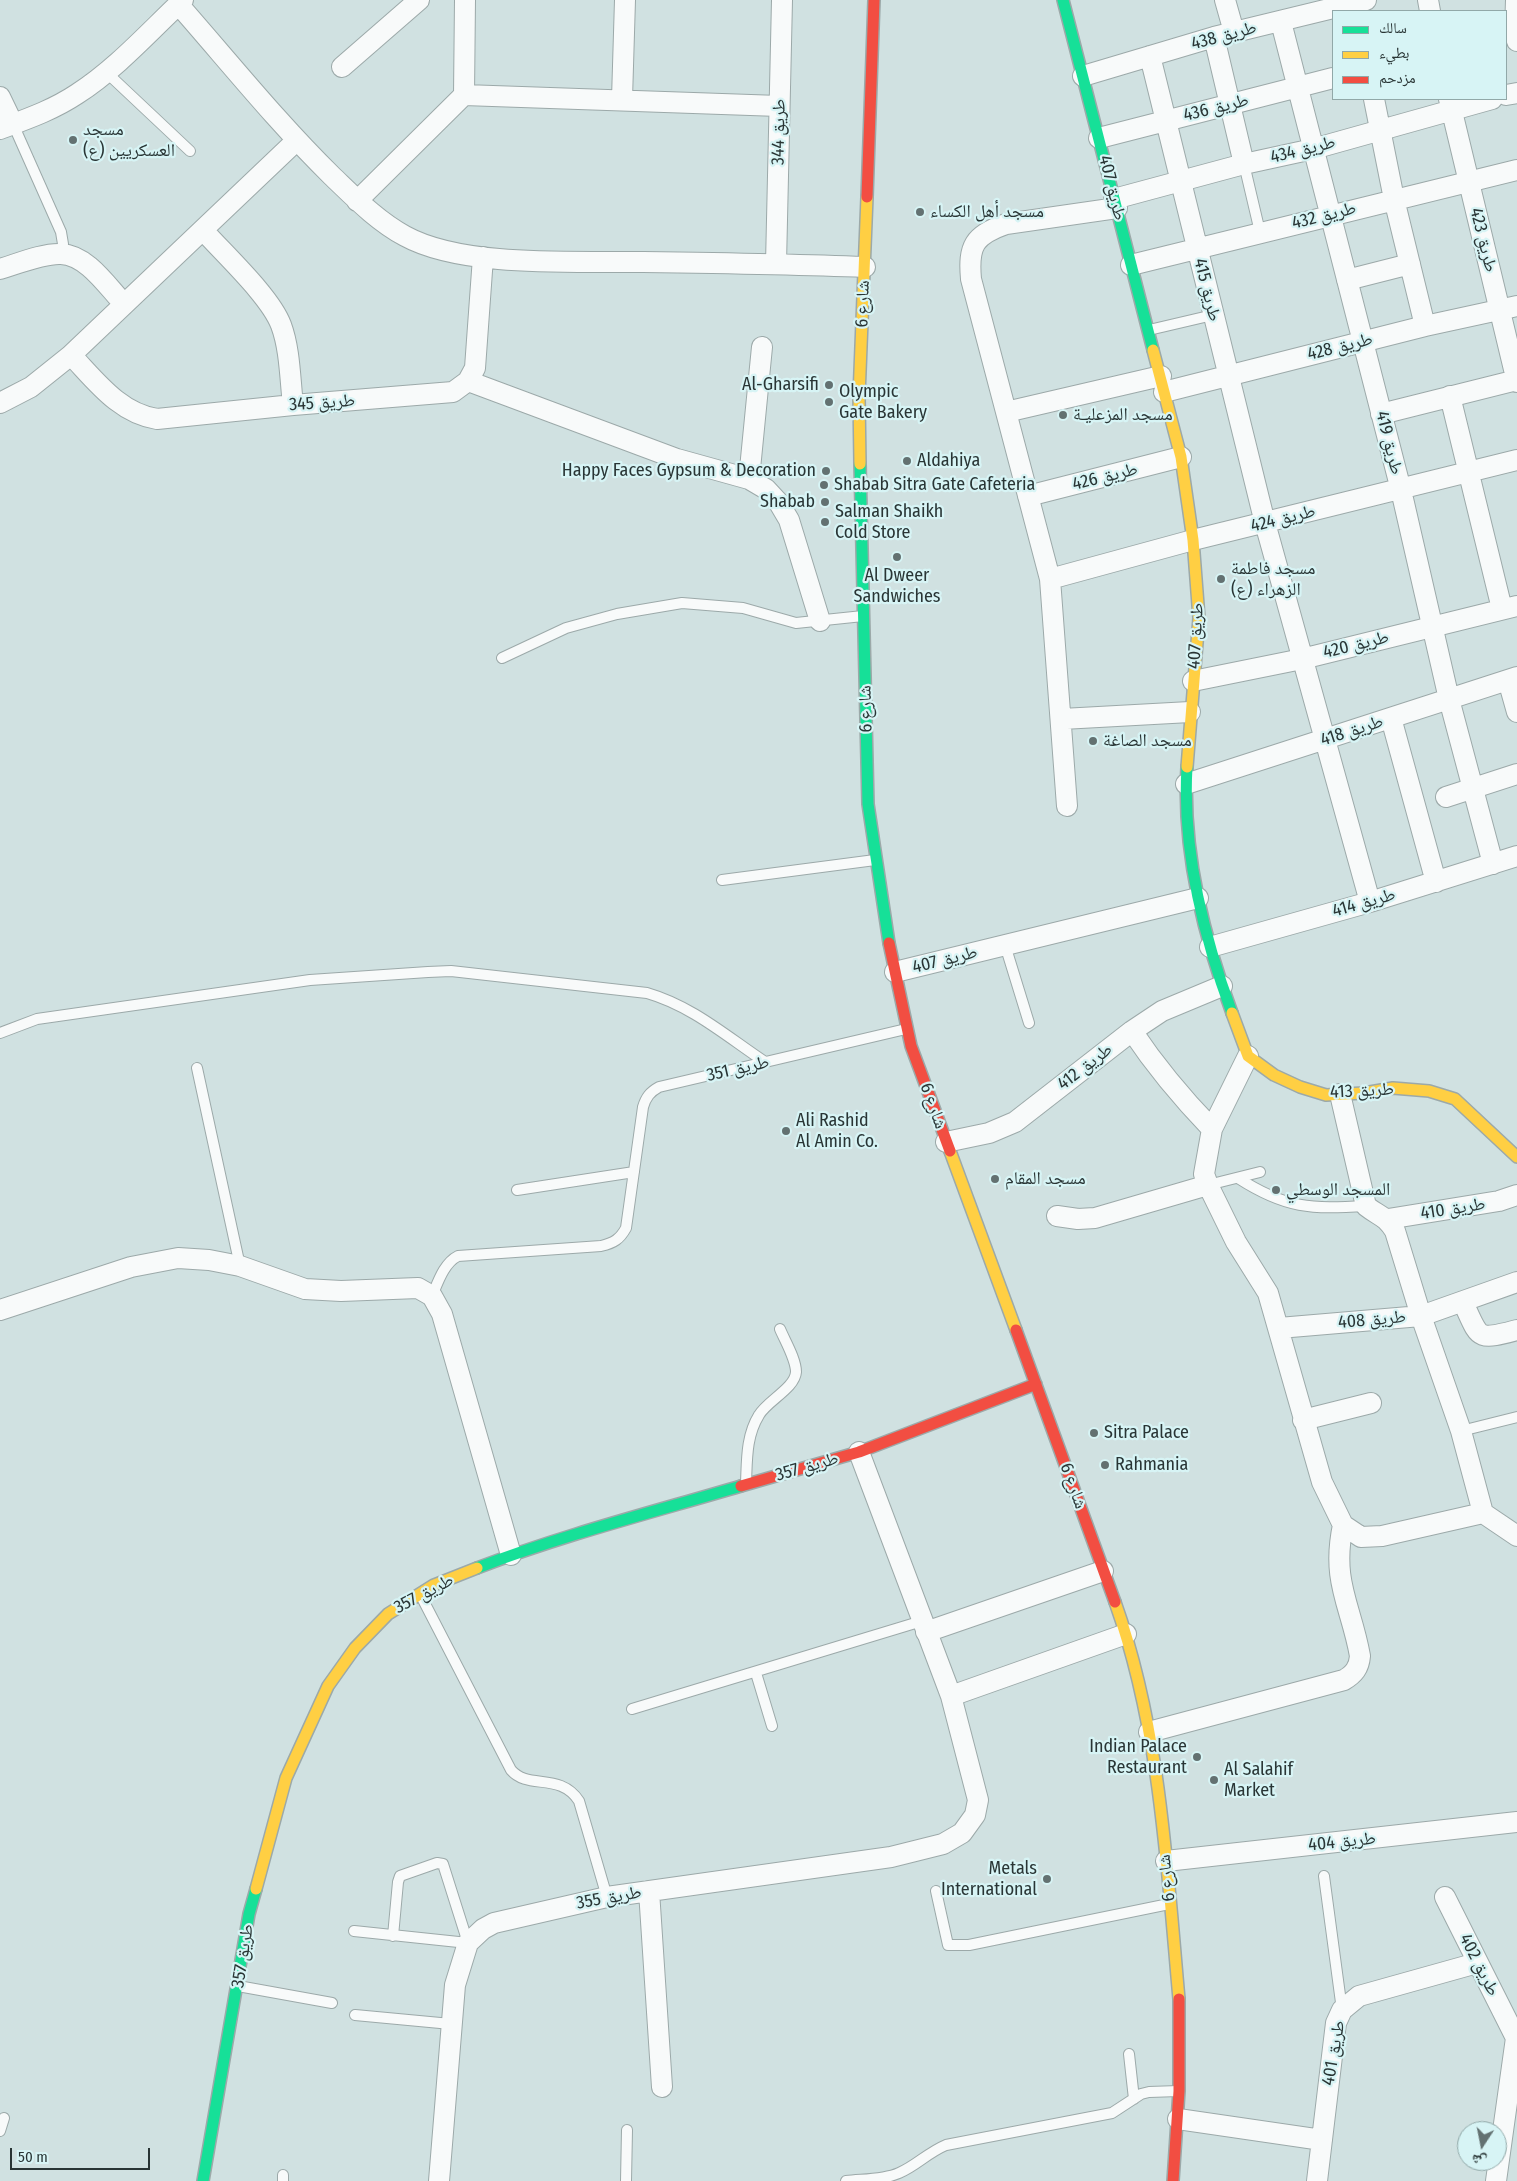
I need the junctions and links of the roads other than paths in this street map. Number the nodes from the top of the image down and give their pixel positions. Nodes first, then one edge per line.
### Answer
1 (419, 0) edge
2 (464, 0) edge
3 (625, 0) edge
4 (782, 0) edge
5 (874, 0) edge
6 (1063, 0) edge
7 (1224, 0) edge
8 (1516, 0) edge
9 (181, 2) edge
10 (1354, 2) edge
11 (1281, 22) junction
12 (1234, 32) junction
13 (1513, 36) edge
14 (1214, 37) junction
15 (1150, 56) junction
16 (342, 67) dead end
17 (106, 72) junction
18 (1082, 76) junction
19 (1332, 78) edge
20 (1297, 87) junction
21 (464, 94) junction
22 (0, 97) edge
23 (622, 99) junction
24 (1374, 100) edge
25 (1484, 100) edge
26 (1230, 104) junction
27 (1451, 104) edge
28 (780, 106) junction
29 (1166, 121) junction
30 (7, 127) edge
31 (1380, 130) junction
32 (1099, 138) junction
33 (296, 141) junction
34 (1313, 149) junction
35 (190, 152) dead end
36 (1244, 164) junction
37 (1517, 170) edge
38 (1181, 182) junction
39 (1469, 183) junction
40 (1394, 199) junction
41 (357, 201) junction
42 (1116, 204) junction
43 (1330, 215) junction
44 (203, 230) junction
45 (1260, 232) junction
46 (1197, 248) junction
47 (61, 254) junction
48 (483, 257) junction
49 (776, 264) junction
50 (1410, 264) junction
51 (1131, 265) junction
52 (865, 267) junction
53 (0, 269) edge
54 (1346, 280) junction
55 (124, 304) junction
56 (1508, 308) edge
57 (1213, 315) junction
58 (1425, 326) junction
59 (1148, 330) junction
60 (1363, 342) junction
61 (762, 347) dead end
62 (71, 354) junction
63 (1228, 376) junction
64 (1517, 380) edge
65 (468, 381) junction
66 (1162, 384) junction
67 (1450, 396) junction
68 (0, 403) edge
69 (293, 405) junction
70 (1006, 412) junction
71 (1381, 414) junction
72 (1181, 457) junction
73 (1517, 460) edge
74 (1470, 474) junction
75 (749, 479) junction
76 (1401, 490) junction
77 (1028, 496) junction
78 (1265, 523) junction
79 (1193, 540) junction
80 (1050, 579) junction
81 (1509, 608) edge
82 (864, 616) junction
83 (820, 621) junction
84 (1432, 626) junction
85 (502, 658) dead end
86 (1302, 659) junction
87 (1513, 678) edge
88 (1193, 681) junction
89 (1449, 699) junction
90 (1190, 712) junction
91 (1517, 712) edge
92 (1391, 718) junction
93 (1062, 719) junction
94 (1324, 740) junction
95 (1517, 774) edge
96 (1186, 784) junction
97 (1473, 788) junction
98 (1446, 797) dead end
99 (1067, 806) dead end
100 (1517, 856) edge
101 (876, 860) junction
102 (1493, 864) junction
103 (722, 880) dead end
104 (1436, 882) junction
105 (1198, 898) junction
106 (1370, 902) junction
107 (1005, 945) junction
108 (1210, 947) junction
109 (895, 972) junction
110 (1222, 986) junction
111 (1028, 1023) dead end
112 (907, 1029) junction
113 (1132, 1031) junction
114 (0, 1033) edge
115 (1248, 1056) junction
116 (765, 1062) junction
117 (197, 1068) dead end
118 (1340, 1094) junction
119 (1212, 1129) junction
120 (946, 1142) junction
121 (1517, 1157) edge
122 (634, 1172) junction
123 (1260, 1172) dead end
124 (1238, 1178) junction
125 (1208, 1185) junction
126 (516, 1190) dead end
127 (1517, 1195) edge
128 (1366, 1206) junction
129 (1057, 1216) dead end
130 (1388, 1219) junction
131 (240, 1266) junction
132 (1517, 1282) edge
133 (432, 1296) junction
134 (1464, 1302) junction
135 (0, 1310) edge
136 (1421, 1316) junction
137 (1279, 1328) junction
138 (780, 1329) dead end
139 (1517, 1330) edge
140 (1036, 1384) junction
141 (1371, 1403) dead end
142 (1517, 1417) edge
143 (1303, 1420) junction
144 (1461, 1431) junction
145 (859, 1452) junction
146 (746, 1484) junction
147 (1483, 1513) junction
148 (1343, 1525) junction
149 (1517, 1536) edge
150 (511, 1555) junction
151 (1103, 1571) junction
152 (420, 1594) junction
153 (924, 1626) junction
154 (1126, 1634) junction
155 (756, 1673) junction
156 (951, 1696) junction
157 (632, 1709) dead end
158 (772, 1726) dead end
159 (1149, 1732) junction
160 (1517, 1822) edge
161 (1166, 1861) junction
162 (1324, 1876) dead end
163 (649, 1891) junction
164 (936, 1891) dead end
165 (607, 1897) junction
166 (1446, 1897) dead end
167 (1170, 1904) junction
168 (354, 1931) dead end
169 (393, 1936) junction
170 (468, 1943) junction
171 (1477, 1963) junction
172 (238, 1986) junction
173 (332, 2003) dead end
174 (1342, 2010) junction
175 (355, 2015) dead end
176 (451, 2024) junction
177 (1517, 2038) edge
178 (1129, 2054) dead end
179 (662, 2087) dead end
180 (1179, 2091) junction
181 (1134, 2099) junction
182 (4, 2118) dead end
183 (1178, 2119) junction
184 (627, 2130) dead end
185 (0, 2131) edge
186 (1322, 2140) junction
187 (203, 2181) edge
188 (439, 2181) edge
189 (626, 2181) edge
190 (846, 2181) edge
191 (1173, 2181) edge
192 (1317, 2181) edge
193 (1496, 2181) edge

1 - 16 street
2 - 21 street
3 - 23 street
4 - 28 street, طريق 344
5 - 52 street, شارع 6
6 - 18 street, طريق 407
7 - 12 street
8 - 13 street
9 - 17 street
9 - 33 street
10 - 11 street, طريق 438
11 - 12 street, طريق 438
11 - 20 street, طريق 419
12 - 14 street, طريق 438
14 - 15 street, طريق 438
14 - 26 street
15 - 18 street, طريق 438
15 - 29 street, طريق 415
17 - 30 street
17 - 35 lane
18 - 32 street, طريق 407
19 - 20 street, طريق 436
20 - 26 street, طريق 436
20 - 34 street, طريق 419
21 - 23 street
21 - 41 street
22 - 30 street
23 - 28 street
24 - 31 street
25 - 27 street, طريق 434
26 - 29 street, طريق 436
26 - 36 street
27 - 31 street, طريق 434
27 - 39 street, طريق 423
28 - 49 street, طريق 344
29 - 32 street, طريق 436
29 - 38 street, طريق 415
30 - 47 lane
31 - 34 street, طريق 434
31 - 40 street
32 - 42 street, طريق 407
33 - 41 street
33 - 44 street
34 - 36 street, طريق 434
34 - 43 street, طريق 419
36 - 38 street, طريق 434
36 - 45 lane
37 - 39 street, طريق 432
38 - 42 street, طريق 434
38 - 46 street, طريق 415
39 - 40 street, طريق 432
39 - 56 street, طريق 423
40 - 43 street, طريق 432
40 - 50 street
41 - 48 street
42 - 51 street, طريق 407
42 - 70 street, طريق 434
43 - 45 street, طريق 432
43 - 54 street, طريق 419
44 - 55 street
44 - 69 street
45 - 46 street, طريق 432
46 - 51 street, طريق 432
46 - 57 street, طريق 415
47 - 53 street
47 - 55 street
48 - 49 street
48 - 65 street
49 - 52 street
50 - 54 street
50 - 58 street
51 - 59 street, طريق 407
52 - 82 street, شارع 6
54 - 60 street, طريق 419
55 - 62 street
56 - 58 street, طريق 428
56 - 64 street, طريق 423
57 - 59 lane
57 - 63 street, طريق 415
58 - 60 street, طريق 428
59 - 66 street, طريق 407
60 - 63 street, طريق 428
60 - 71 street, طريق 419
61 - 75 street
62 - 68 street
62 - 69 street, طريق 345
63 - 66 street, طريق 428
63 - 78 street, طريق 415
64 - 67 street
65 - 69 street, طريق 345
65 - 75 street
66 - 70 street
66 - 72 street, طريق 407
67 - 71 street
67 - 74 street
70 - 77 street, طريق 434
71 - 76 street, طريق 419
72 - 77 street, طريق 426
72 - 79 street, طريق 407
73 - 74 street, طريق 424
74 - 76 street, طريق 424
74 - 81 street
75 - 83 street
76 - 78 street, طريق 424
76 - 84 street, طريق 419
77 - 80 street, طريق 434
78 - 79 street, طريق 424
78 - 86 street, طريق 415
79 - 80 street, طريق 424
79 - 88 street, طريق 407
80 - 93 street, طريق 434
81 - 84 street, طريق 420
82 - 83 lane
82 - 101 street, شارع 6
83 - 85 lane
84 - 86 street, طريق 420
84 - 89 street, طريق 419
86 - 88 street, طريق 420
86 - 94 street, طريق 415
87 - 89 street, طريق 418
87 - 91 street
88 - 90 street, طريق 407
89 - 92 street, طريق 418
89 - 97 street, طريق 419
90 - 93 street
90 - 96 street, طريق 407
92 - 94 street, طريق 418
92 - 104 street
93 - 99 street, طريق 434
94 - 96 street, طريق 418
94 - 106 street, طريق 415
95 - 97 street
96 - 105 street, طريق 407
97 - 98 street
97 - 102 street, طريق 419
100 - 102 street, طريق 414
101 - 103 lane
101 - 109 street, شارع 6
102 - 104 street, طريق 414
104 - 106 street, طريق 414
105 - 107 street, طريق 407
105 - 108 street, طريق 407
106 - 108 street, طريق 414
107 - 109 street, طريق 407
107 - 111 lane
108 - 110 street
109 - 112 street, شارع 6
110 - 113 street, طريق 412
110 - 115 street
112 - 116 lane, طريق 351
112 - 120 street, شارع 6
113 - 119 street
113 - 120 street, طريق 412
114 - 116 lane
115 - 118 street, طريق 413
115 - 119 street
116 - 122 lane, طريق 351
117 - 131 lane
118 - 121 street, طريق 413
118 - 128 street
119 - 125 street
120 - 140 street, شارع 6
122 - 126 lane
122 - 133 lane, طريق 351
123 - 124 lane
124 - 125 lane
124 - 128 lane
125 - 129 street
125 - 137 street
127 - 130 street, طريق 410
128 - 130 street
130 - 136 street
131 - 133 street
131 - 135 street
132 - 134 street, طريق 408
133 - 150 street
134 - 136 street, طريق 408
134 - 139 street
136 - 137 street, طريق 408
136 - 144 street
137 - 143 street
138 - 146 lane
140 - 145 street, طريق 357
140 - 151 street, شارع 6
141 - 143 street
142 - 144 lane
143 - 148 street
144 - 147 street
145 - 146 street, طريق 357
145 - 153 street
146 - 150 street, طريق 357
147 - 148 street
147 - 149 street
148 - 159 street
150 - 152 street, طريق 357
151 - 153 street
151 - 154 street, شارع 6
152 - 165 lane
152 - 172 street, طريق 357
153 - 155 lane
153 - 156 street
154 - 156 street
154 - 159 street, شارع 6
155 - 157 lane
155 - 158 lane
156 - 163 street, طريق 355
159 - 161 street, شارع 6
160 - 161 street, طريق 404
161 - 167 street, شارع 6
162 - 174 lane
163 - 165 street, طريق 355
163 - 179 street
164 - 167 lane
165 - 170 street, طريق 355
166 - 171 street, طريق 402
167 - 180 street, شارع 6
168 - 169 lane
169 - 170 lane
169 - 170 lane
170 - 176 street
171 - 174 street, طريق 401
171 - 177 street, طريق 402
172 - 173 lane
172 - 187 street, طريق 357
174 - 186 street, طريق 401
175 - 176 lane
176 - 188 street
177 - 193 street, طريق 402
178 - 181 lane
180 - 181 lane
180 - 183 street, شارع 6
181 - 190 lane
182 - 185 lane
183 - 186 street
183 - 191 street, شارع 6
184 - 189 lane
186 - 192 street, طريق 401

